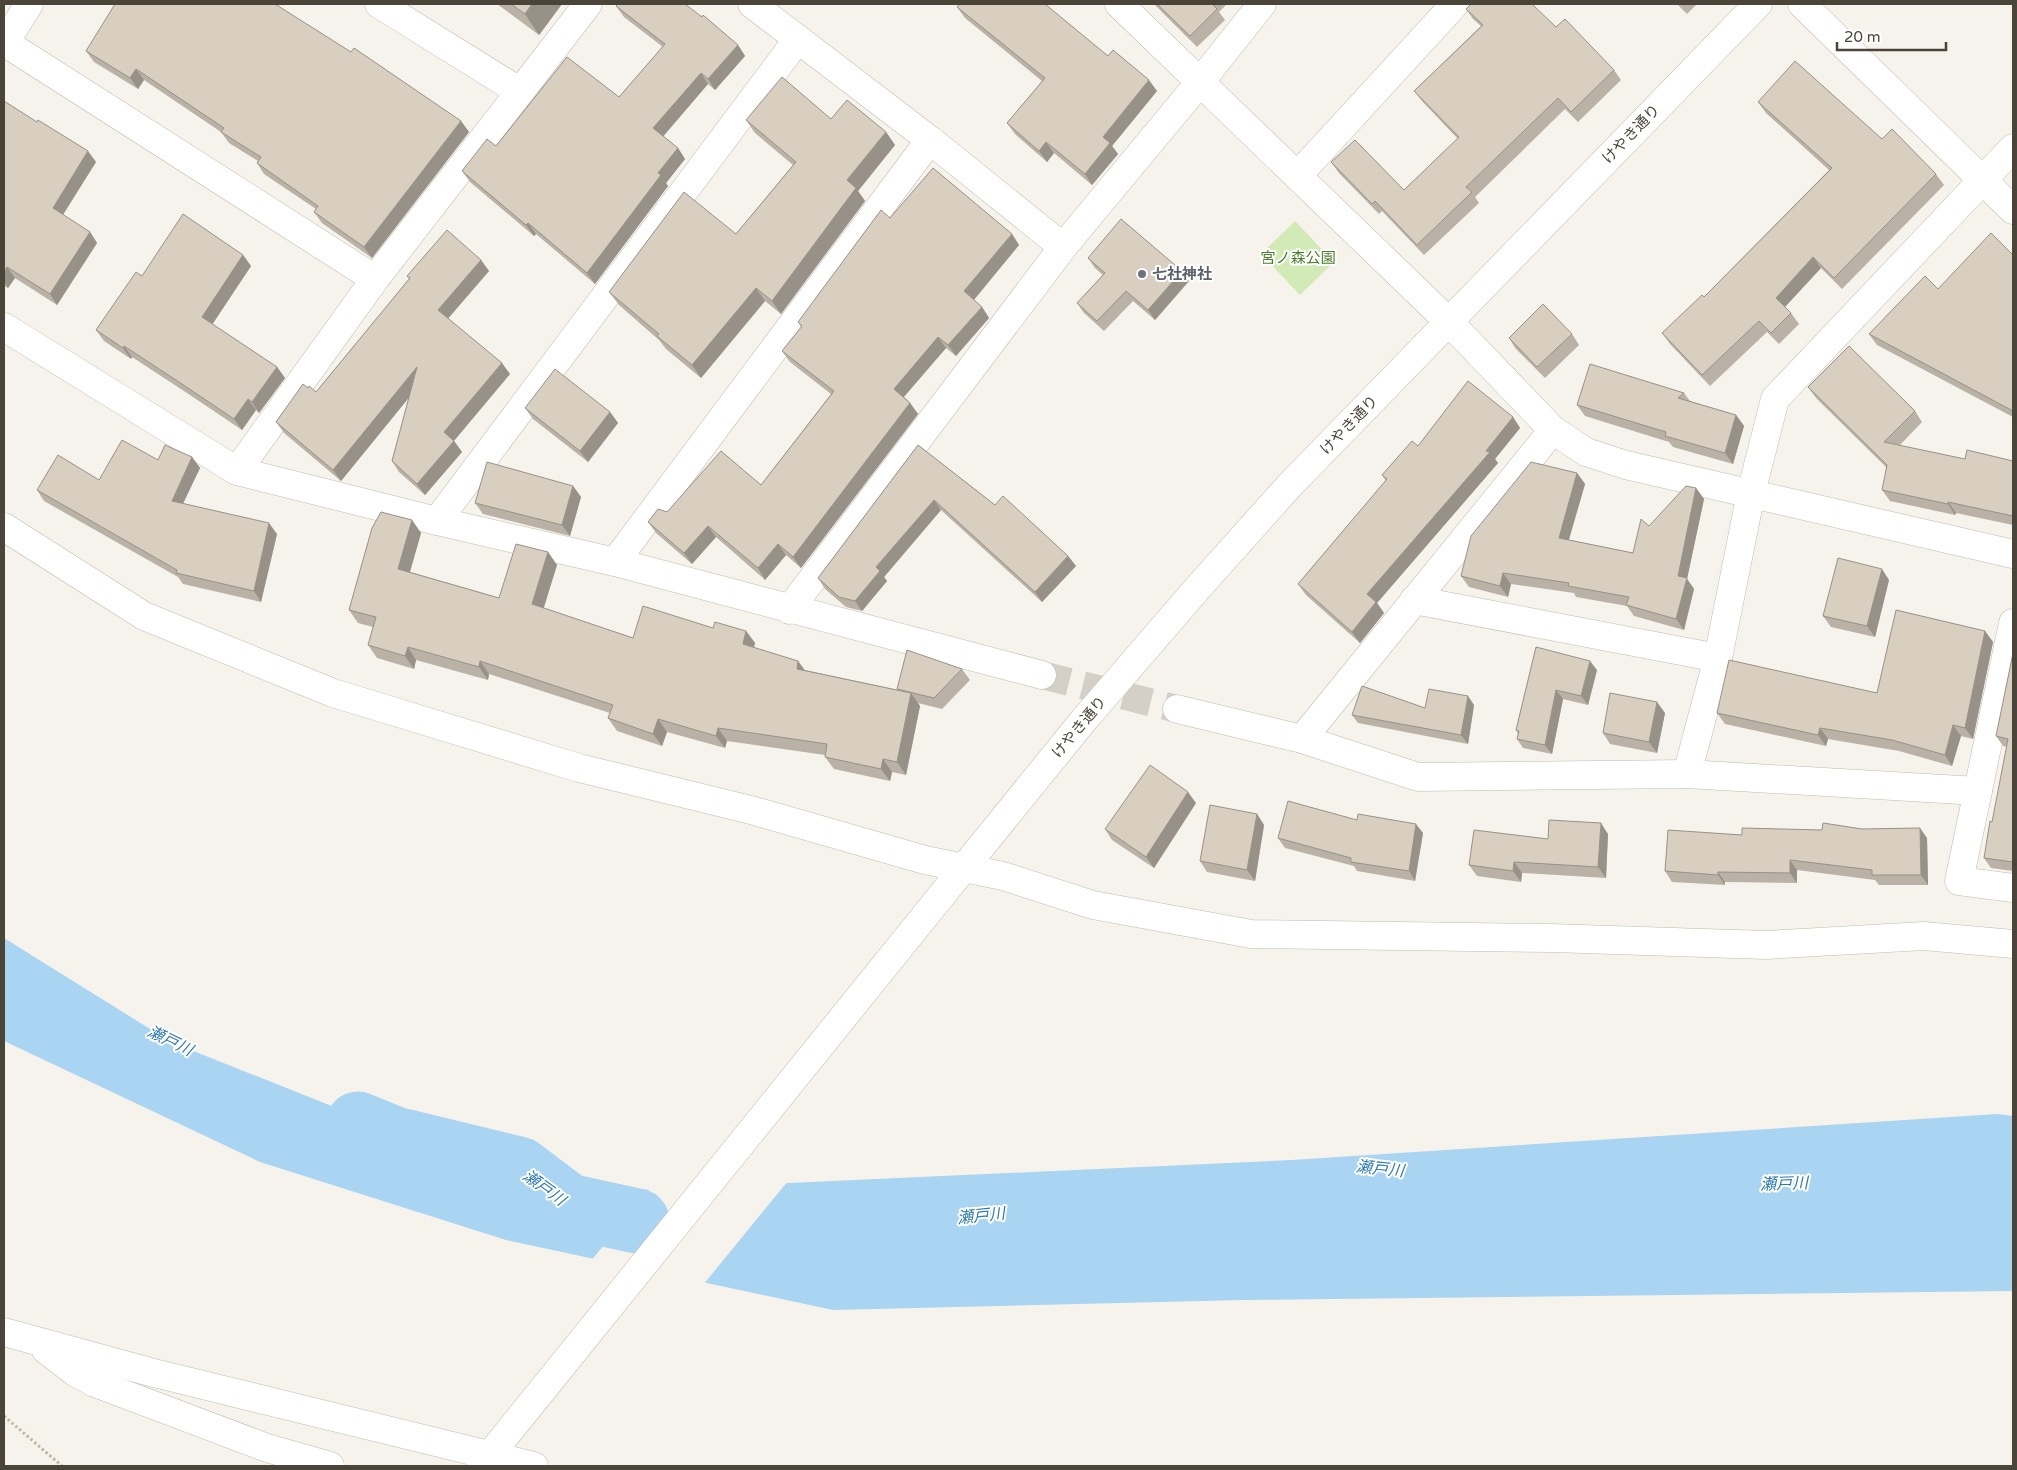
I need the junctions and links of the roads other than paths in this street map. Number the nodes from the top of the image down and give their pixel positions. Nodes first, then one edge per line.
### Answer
1 (29, 4) edge
2 (379, 4) edge
3 (588, 4) edge
4 (752, 4) edge
5 (1119, 4) edge
6 (1262, 4) edge
7 (1455, 4) edge
8 (1758, 4) edge
9 (1802, 4) edge
10 (798, 39) junction
11 (4, 43) edge
12 (1200, 82) junction
13 (519, 91) junction
14 (930, 140) junction
15 (2013, 148) edge
16 (1298, 175) junction
17 (1984, 180) junction
18 (2013, 210) edge
19 (1064, 246) junction
20 (375, 279) junction
21 (1449, 322) junction
22 (4, 327) edge
23 (1553, 430) junction
24 (237, 471) junction
25 (1751, 493) junction
26 (437, 522) junction
27 (4, 527) edge
28 (2013, 554) edge
29 (615, 562) junction
30 (1414, 600) junction
31 (789, 610) junction
32 (2013, 623) edge
33 (1718, 658) junction
34 (1042, 675) tunnel mouth
35 (1177, 709) tunnel mouth
36 (1302, 739) junction
37 (1687, 774) junction
38 (1978, 791) junction
39 (959, 874) junction
40 (2013, 888) edge
41 (2013, 944) edge
42 (4, 1332) edge
43 (36, 1342) junction
44 (491, 1454) edge
45 (330, 1466) edge
46 (534, 1466) edge

1 - 11 street
2 - 13 street
3 - 13 street
4 - 10 street
5 - 12 street
6 - 12 street
7 - 16 street
8 - 21 street, けやき通り
9 - 17 street
10 - 14 street
10 - 26 street
11 - 20 street
12 - 16 street
12 - 19 street
13 - 20 street
14 - 19 street
14 - 29 street
15 - 17 street
16 - 21 street
17 - 18 street
17 - 25 street
19 - 31 street
20 - 24 street
21 - 23 street
21 - 39 street, けやき通り
22 - 24 street
23 - 25 street
23 - 30 street
24 - 26 street
25 - 28 street
25 - 33 street
26 - 29 street
27 - 39 street
29 - 31 street
30 - 33 street
30 - 36 street
31 - 34 street
32 - 38 street
33 - 37 street
35 - 36 street
36 - 37 street
37 - 38 street
38 - 40 street
39 - 41 street
39 - 44 street, けやき通り
42 - 43 street
43 - 44 street
43 - 45 street
44 - 46 street

